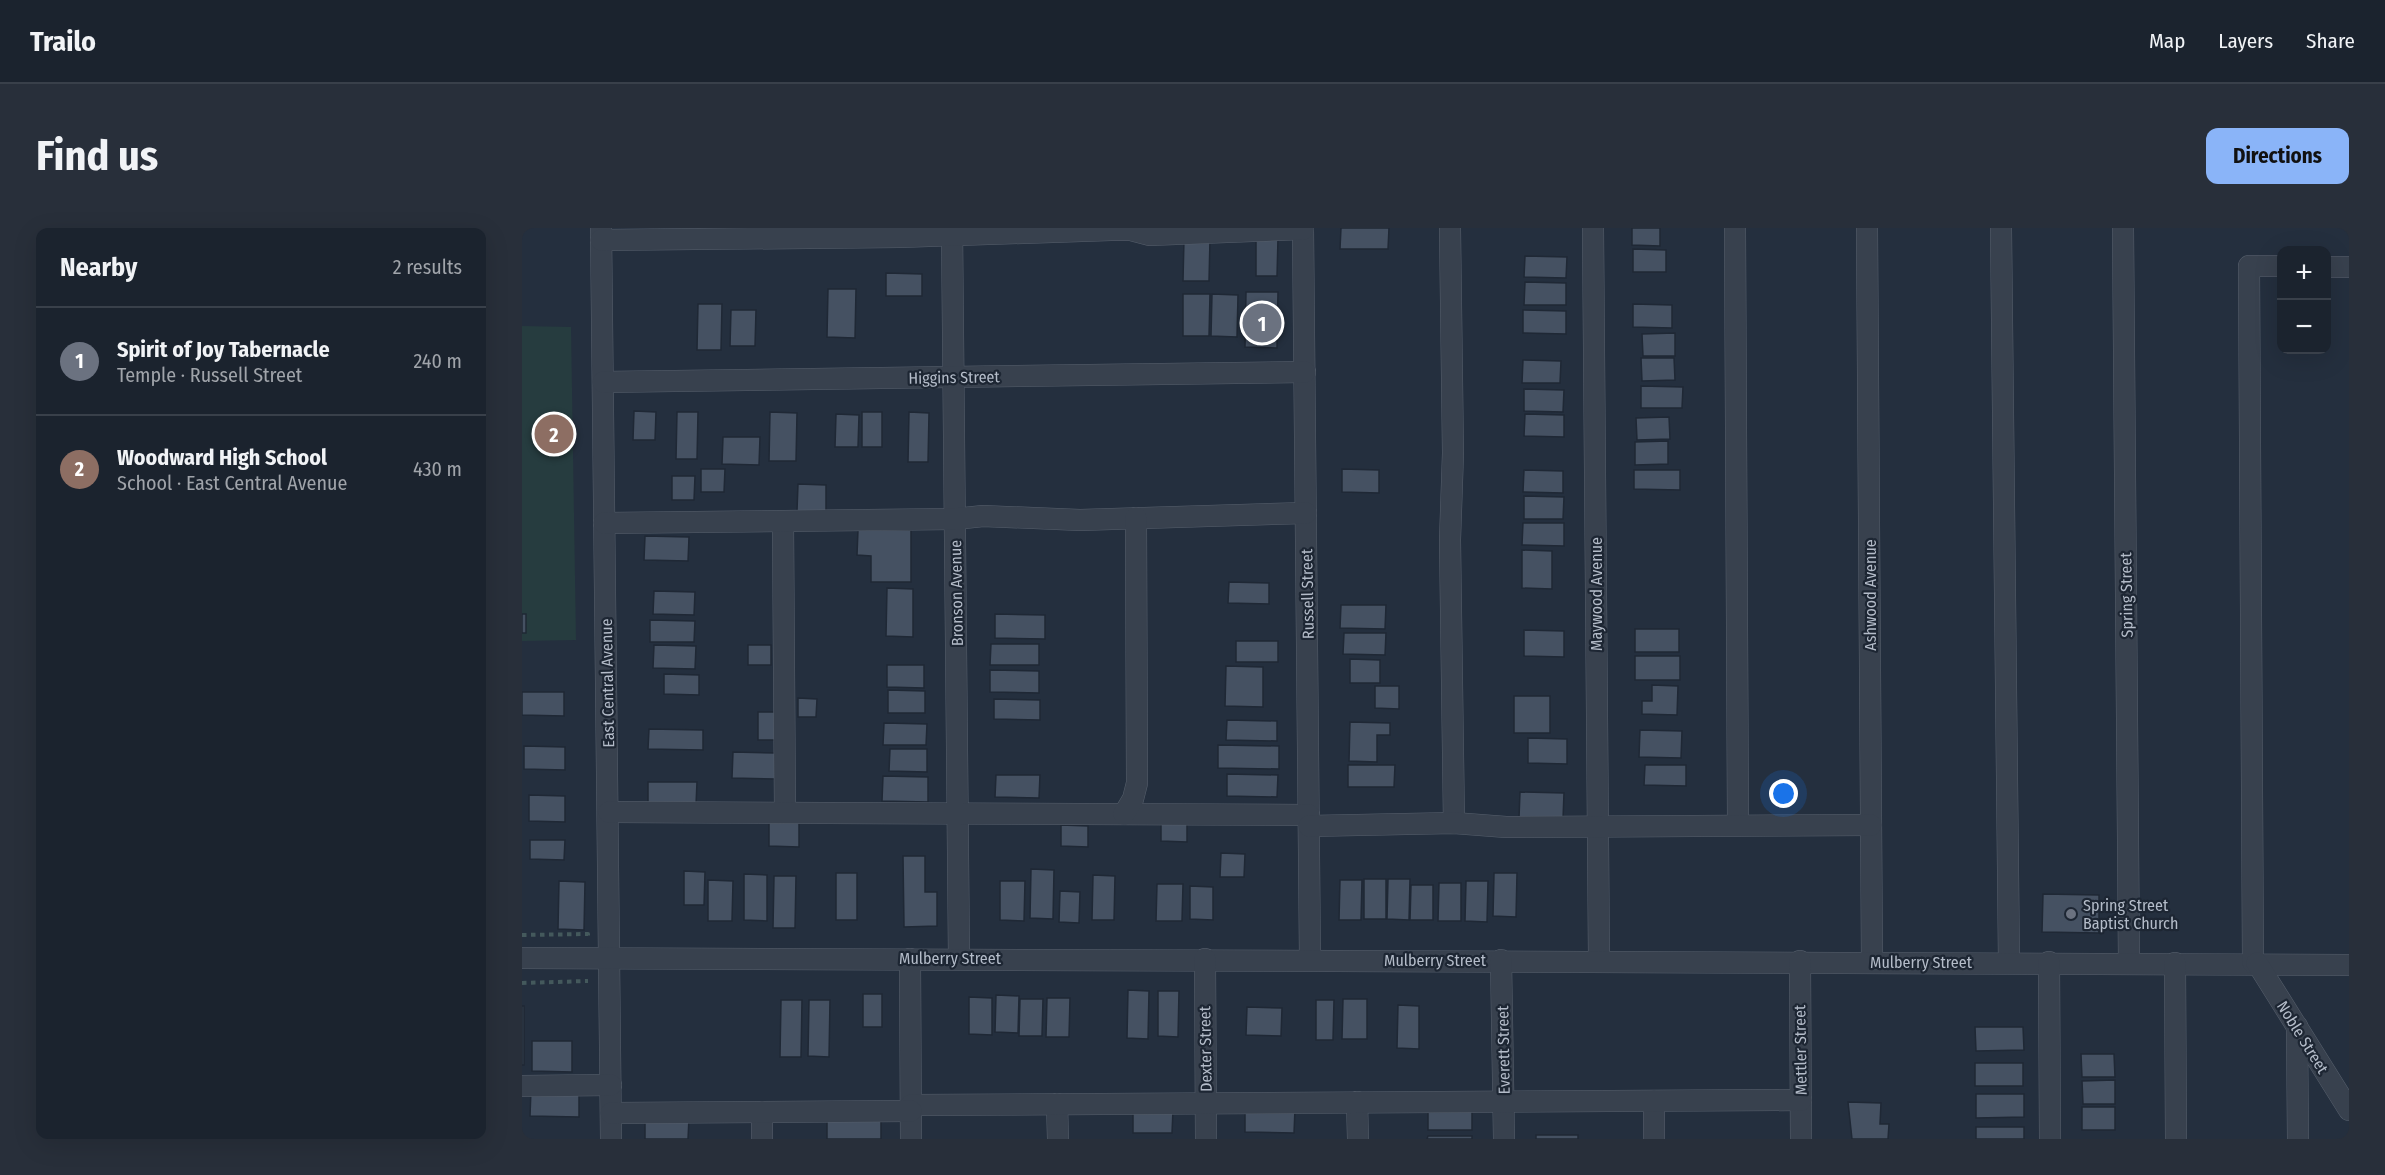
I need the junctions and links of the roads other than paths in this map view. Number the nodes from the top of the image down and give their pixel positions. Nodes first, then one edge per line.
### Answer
1 (1450, 228) edge
2 (1593, 228) edge
3 (1735, 228) edge
4 (1867, 228) edge
5 (2001, 228) edge
6 (2123, 228) edge
7 (1131, 229) edge
8 (1303, 229) edge
9 (952, 231) edge
10 (779, 233) edge
11 (601, 234) edge
12 (2277, 266) edge
13 (2331, 267) edge
14 (2349, 267) edge
15 (1305, 372) junction
16 (954, 377) junction
17 (603, 382) junction
18 (1306, 513) junction
19 (1136, 518) junction
20 (955, 519) junction
21 (783, 522) junction
22 (604, 523) junction
23 (609, 812) junction
24 (785, 812) junction
25 (958, 813) junction
26 (1124, 814) junction
27 (1309, 820) junction
28 (1454, 823) junction
29 (1738, 824) junction
30 (1598, 825) junction
31 (1871, 825) junction
32 (609, 957) junction
33 (522, 958) edge
34 (910, 958) junction
35 (959, 958) junction
36 (1204, 959) junction
37 (1310, 959) junction
38 (1501, 960) junction
39 (1599, 960) junction
40 (1800, 961) junction
41 (1872, 962) junction
42 (2009, 962) junction
43 (2049, 962) junction
44 (2129, 963) junction
45 (2175, 963) junction
46 (2255, 963) junction
47 (2349, 964) edge
48 (2297, 1026) junction
49 (611, 1085) junction
50 (522, 1086) edge
51 (1801, 1100) junction
52 (1654, 1101) junction
53 (1206, 1102) junction
54 (1358, 1102) junction
55 (1504, 1102) junction
56 (1058, 1104) junction
57 (911, 1108) junction
58 (2349, 1110) edge
59 (762, 1112) junction
60 (611, 1113) junction
61 (611, 1139) edge
62 (762, 1139) edge
63 (911, 1139) edge
64 (1058, 1139) edge
65 (1206, 1139) edge
66 (1358, 1139) edge
67 (1504, 1139) edge
68 (1654, 1139) edge
69 (1801, 1139) edge
70 (2050, 1139) edge
71 (2176, 1139) edge
72 (2298, 1139) edge

1 - 28 street
2 - 30 street, Maywood Avenue
3 - 29 street
4 - 31 street, Ashwood Avenue
5 - 42 street
6 - 44 street, Spring Street
7 - 8 street
7 - 9 street
8 - 15 street, Russell Street
9 - 10 street
9 - 16 street, Bronson Avenue
10 - 11 street
11 - 17 street, East Central Avenue
12 - 46 street
13 - 14 street
15 - 16 street, Higgins Street
15 - 18 street, Russell Street
16 - 17 street, Higgins Street
16 - 20 street, Bronson Avenue
17 - 22 street, East Central Avenue
18 - 19 street
18 - 27 street, Russell Street
19 - 20 street
19 - 26 street
20 - 21 street
20 - 25 street, Bronson Avenue
21 - 22 street
21 - 24 street
22 - 23 street, East Central Avenue
23 - 24 street
23 - 32 street, East Central Avenue
24 - 25 street
25 - 26 street
25 - 35 street, Bronson Avenue
26 - 27 street
27 - 28 street
27 - 37 street, Russell Street
28 - 30 street
29 - 30 street
29 - 31 street
30 - 39 street, Maywood Avenue
31 - 41 street, Ashwood Avenue
32 - 33 street, Mulberry Street
32 - 34 street, Mulberry Street
32 - 49 street, East Central Avenue
34 - 35 street, Mulberry Street
34 - 57 street
35 - 36 street, Mulberry Street
36 - 37 street, Mulberry Street
36 - 53 street, Dexter Street
37 - 38 street, Mulberry Street
38 - 39 street, Mulberry Street
38 - 55 street, Everett Street
39 - 40 street, Mulberry Street
40 - 41 street, Mulberry Street
40 - 51 street, Mettler Street
41 - 42 street, Mulberry Street
42 - 43 street, Mulberry Street
43 - 44 street, Mulberry Street
43 - 70 street
44 - 45 street, Mulberry Street
45 - 46 street, Mulberry Street
45 - 71 street
46 - 47 street, Mulberry Street
46 - 48 street, Noble Street
48 - 58 street, Noble Street
48 - 72 street
49 - 50 street
49 - 60 street, East Central Avenue
51 - 52 street
51 - 69 street, Mettler Street
52 - 55 street
52 - 68 street
53 - 54 street
53 - 56 street
53 - 65 street, Dexter Street
54 - 55 street
54 - 66 street
55 - 67 street, Everett Street
56 - 57 street
56 - 64 street
57 - 59 street
57 - 63 street
59 - 60 street
59 - 62 street
60 - 61 street, East Central Avenue

